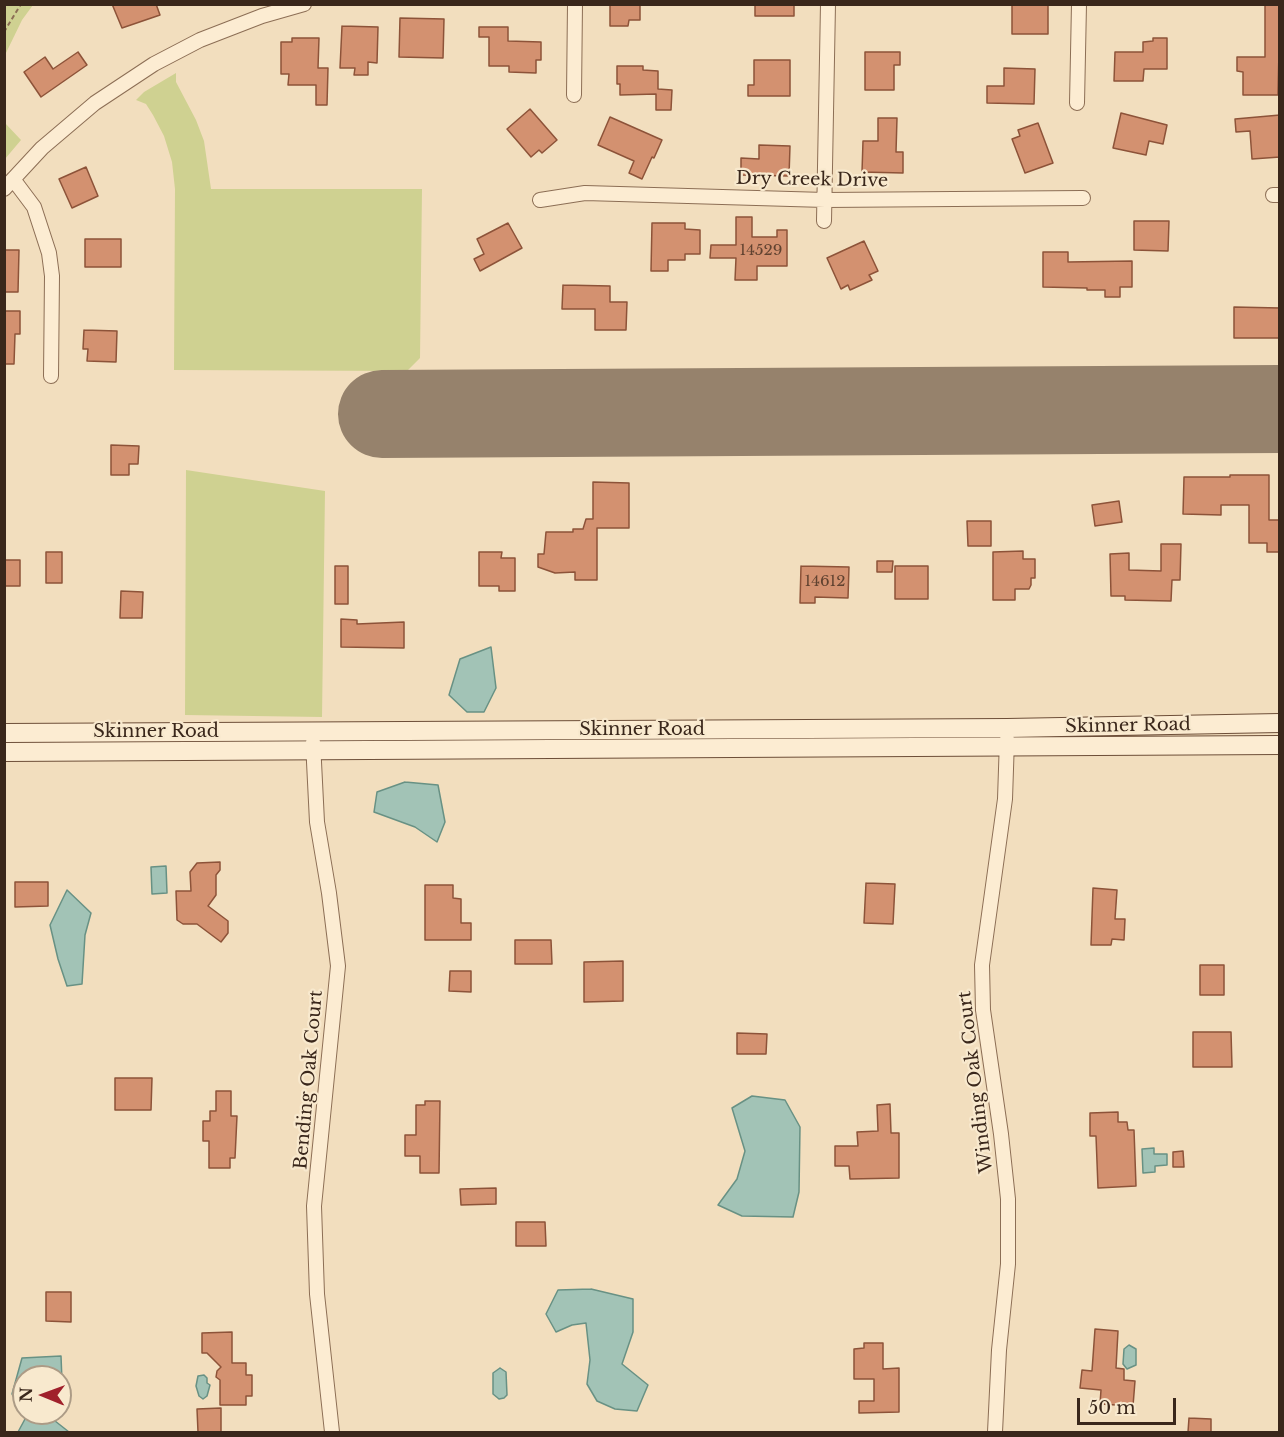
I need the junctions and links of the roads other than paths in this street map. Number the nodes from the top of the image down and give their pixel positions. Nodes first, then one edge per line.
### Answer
1 (304, 4) edge
2 (575, 4) edge
3 (828, 4) edge
4 (1079, 4) edge
5 (574, 95) dead end
6 (1077, 103) dead end
7 (9, 184) edge
8 (1083, 198) dead end
9 (540, 200) dead end
10 (825, 200) junction
11 (824, 221) dead end
12 (51, 376) dead end
13 (1280, 723) edge
14 (1007, 728) junction
15 (313, 732) junction
16 (4, 733) edge
17 (1280, 745) edge
18 (1007, 748) junction
19 (313, 750) junction
20 (4, 752) edge
21 (332, 1432) edge
22 (995, 1432) edge

1 - 7 street
2 - 5 street
3 - 10 street
4 - 6 street
7 - 12 street
8 - 10 street, Dry Creek Drive
9 - 10 street, Dry Creek Drive
10 - 11 street
13 - 14 street, Skinner Road
14 - 15 street, Skinner Road
14 - 18 street, Winding Oak Court
15 - 16 street, Skinner Road
15 - 19 street, Bending Oak Court
17 - 18 street, Skinner Road
18 - 19 street, Skinner Road
18 - 22 street, Winding Oak Court
19 - 20 street, Skinner Road
19 - 21 street, Bending Oak Court

